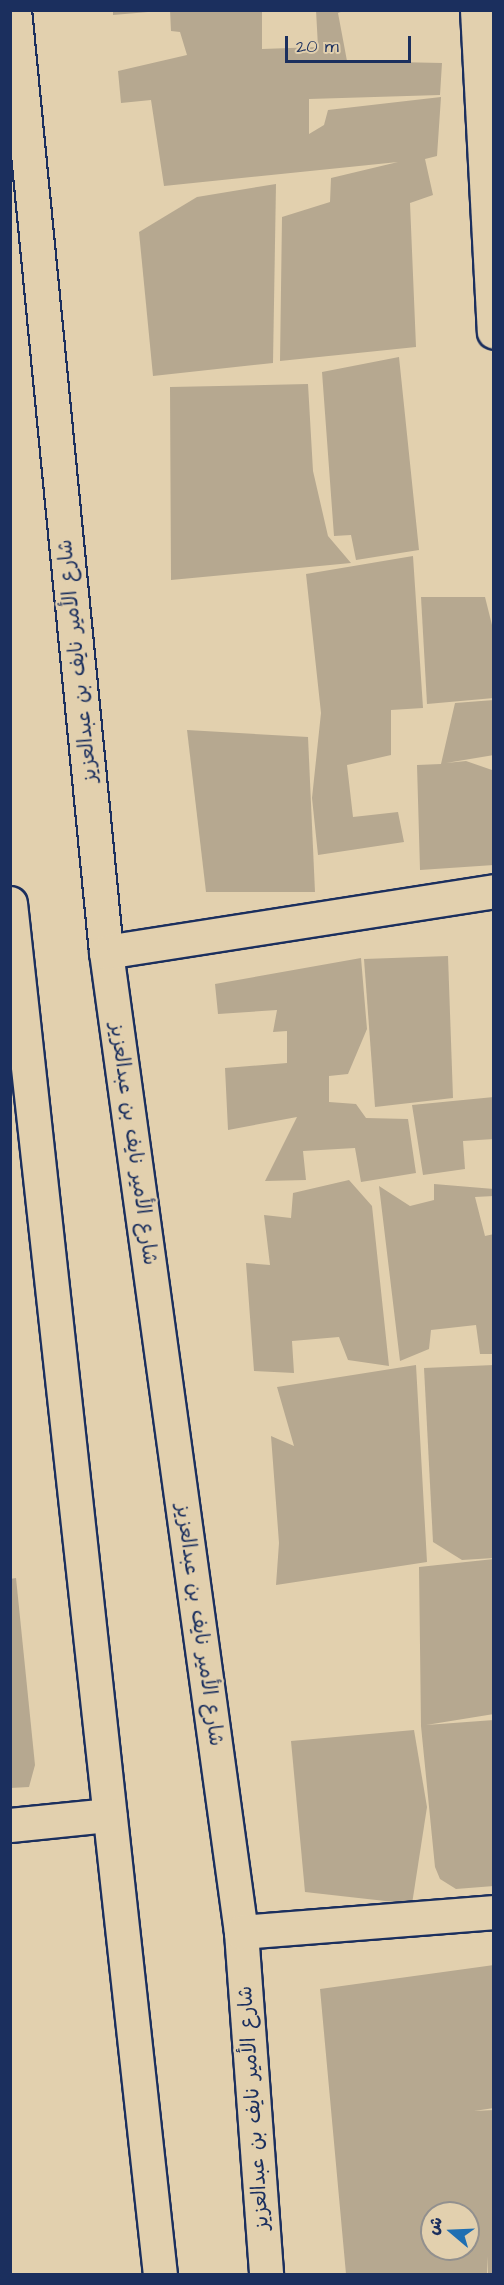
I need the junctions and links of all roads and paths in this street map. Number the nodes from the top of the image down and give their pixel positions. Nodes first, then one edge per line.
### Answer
1 (14, 10) edge
2 (477, 10) edge
3 (494, 332) edge
4 (494, 891) edge
5 (10, 903) edge
6 (106, 952) junction
7 (110, 1815) junction
8 (10, 1825) edge
9 (494, 1912) edge
10 (241, 1932) junction
11 (160, 2274) edge
12 (266, 2274) edge

1 - 6 street, شارع الأمير نايف بن عبدالعزيز
2 - 3 street
4 - 6 street
5 - 7 street
6 - 10 street, شارع الأمير نايف بن عبدالعزيز
7 - 8 street
7 - 11 street
9 - 10 street
10 - 12 street, شارع الأمير نايف بن عبدالعزيز

